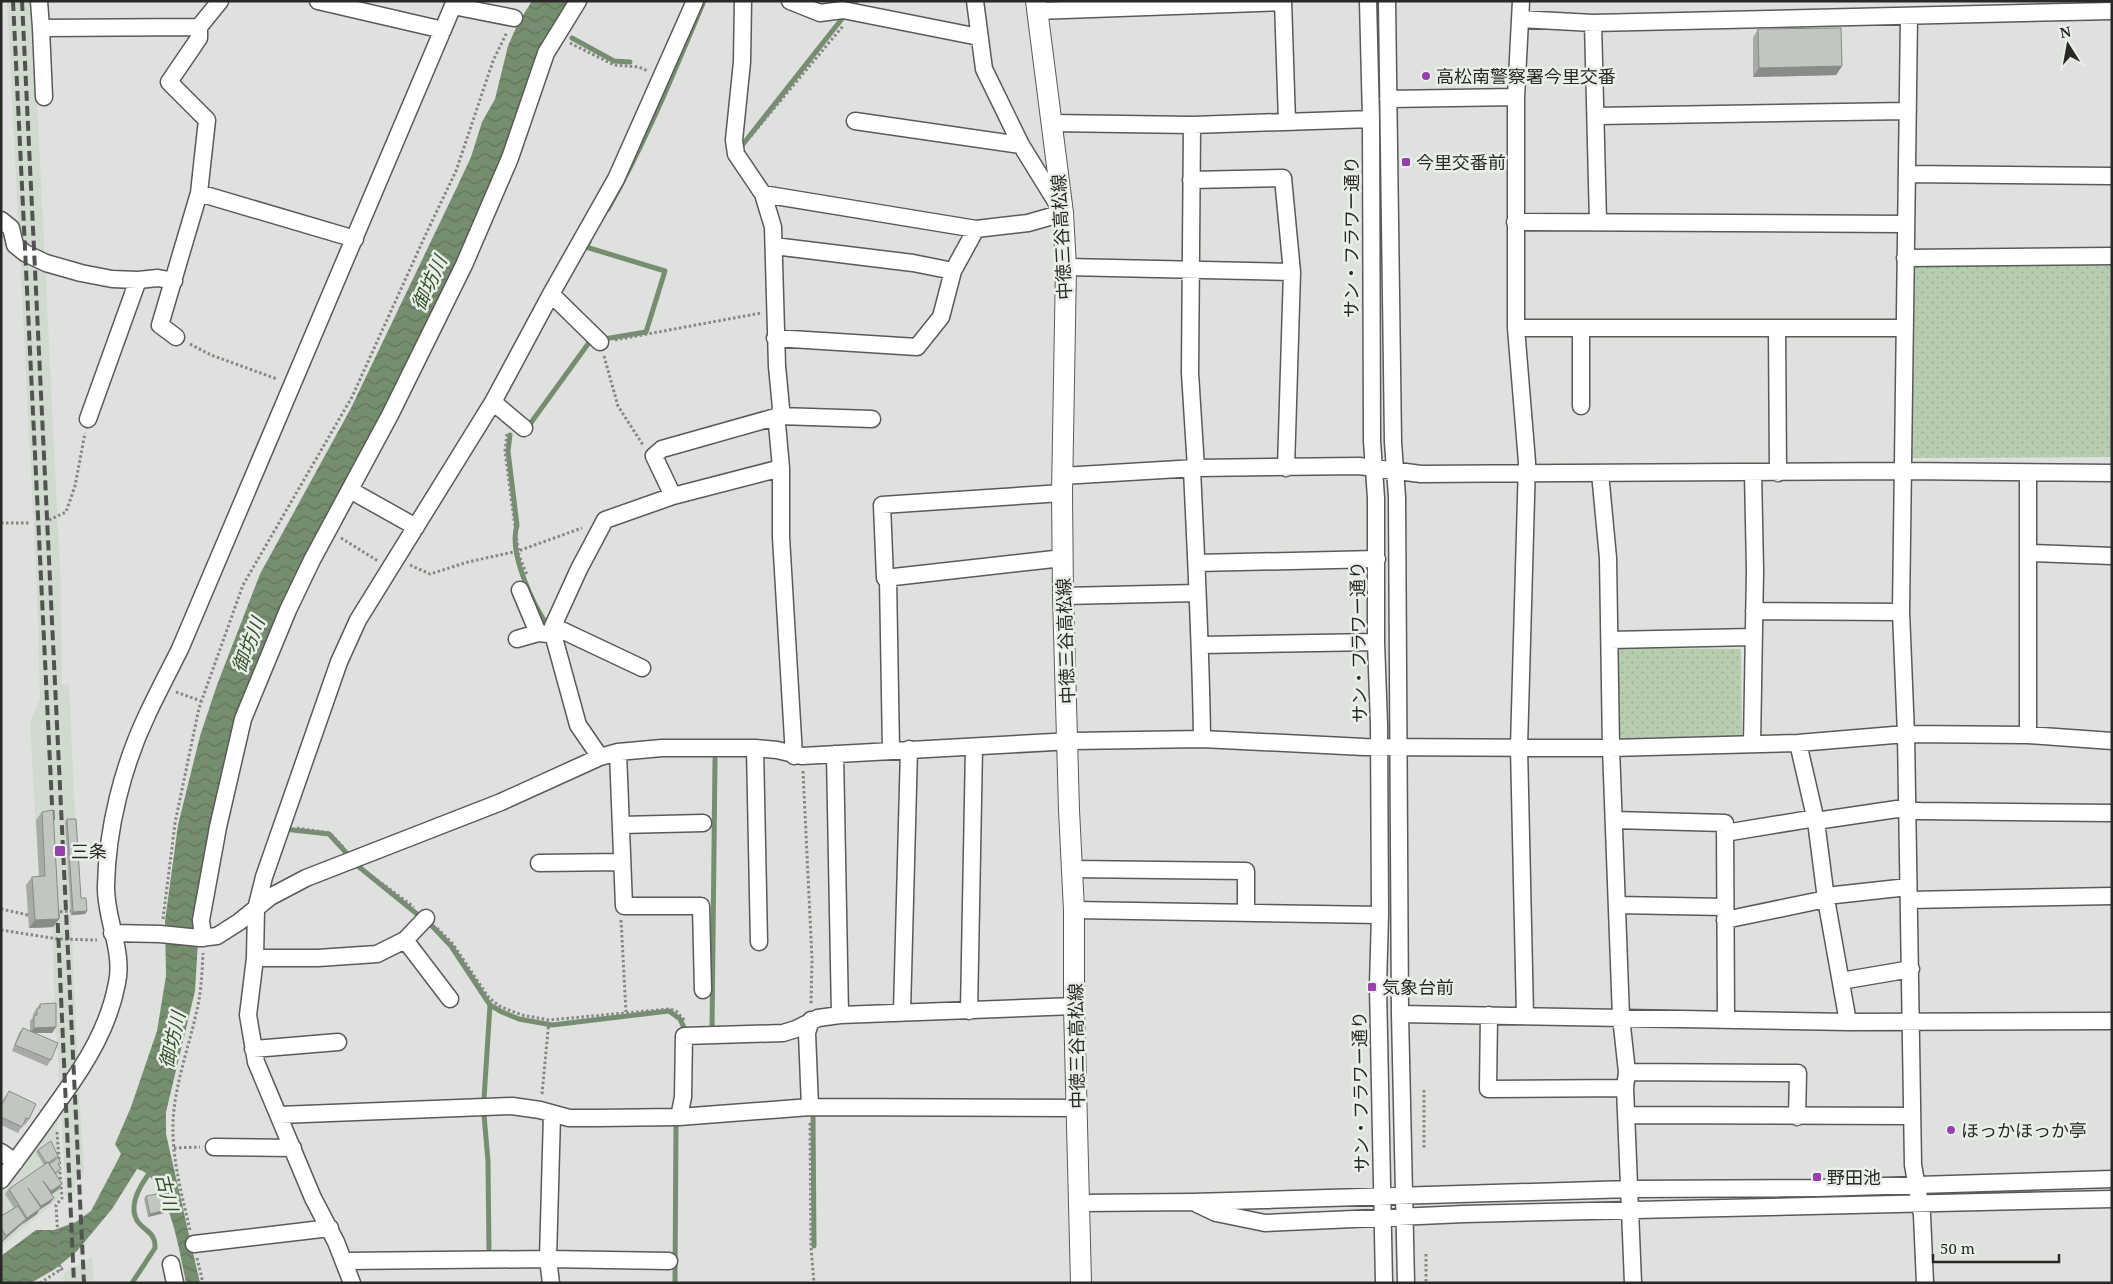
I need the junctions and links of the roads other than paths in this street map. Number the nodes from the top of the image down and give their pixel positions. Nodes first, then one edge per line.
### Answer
1 (39, 1) edge
2 (220, 1) edge
3 (318, 1) edge
4 (578, 1) edge
5 (695, 1) edge
6 (743, 1) edge
7 (790, 1) edge
8 (1283, 1) edge
9 (1368, 1) edge
10 (1388, 1) edge
11 (1521, 1) edge
12 (454, 3) edge
13 (980, 3) edge
14 (1036, 6) edge
15 (1861, 9) edge
16 (2112, 11) edge
17 (1909, 16) junction
18 (518, 19) road end
19 (1521, 19) junction
20 (1593, 23) junction
21 (199, 27) junction
22 (41, 28) junction
23 (443, 30) junction
24 (979, 37) junction
25 (44, 97) dead end
26 (1516, 97) junction
27 (1388, 99) junction
28 (1908, 110) junction
29 (1596, 116) junction
30 (1371, 119) junction
31 (854, 121) dead end
32 (1287, 122) junction
33 (1051, 123) junction
34 (1192, 125) junction
35 (1021, 145) junction
36 (1907, 174) junction
37 (2112, 176) edge
38 (1191, 180) junction
39 (200, 193) junction
40 (763, 194) junction
41 (1063, 213) junction
42 (1, 220) edge
43 (1515, 222) junction
44 (1598, 222) junction
45 (1906, 224) junction
46 (976, 229) junction
47 (355, 239) junction
48 (774, 246) junction
49 (2112, 256) edge
50 (1906, 258) junction
51 (1066, 267) junction
52 (1191, 270) junction
53 (953, 271) junction
54 (1292, 272) junction
55 (138, 280) junction
56 (174, 281) junction
57 (551, 294) junction
58 (1516, 328) junction
59 (1581, 328) junction
60 (1777, 328) junction
61 (1905, 328) junction
62 (176, 337) road end
63 (776, 338) junction
64 (600, 342) road end
65 (493, 402) junction
66 (1581, 406) dead end
67 (779, 416) junction
68 (88, 419) road end
69 (872, 419) dead end
70 (520, 425) road end
71 (781, 468) junction
72 (1286, 468) junction
73 (1375, 468) junction
74 (1194, 469) junction
75 (1395, 471) junction
76 (1902, 471) junction
77 (1600, 473) junction
78 (1753, 473) junction
79 (1778, 473) junction
80 (1526, 474) junction
81 (2028, 474) junction
82 (2112, 474) edge
83 (1062, 484) junction
84 (350, 490) junction
85 (673, 496) junction
86 (416, 527) junction
87 (2029, 554) junction
88 (2112, 556) edge
89 (1063, 558) junction
90 (1376, 559) junction
91 (1196, 563) junction
92 (888, 579) junction
93 (524, 585) road end
94 (1197, 593) junction
95 (1063, 596) junction
96 (1754, 611) junction
97 (1901, 612) junction
98 (548, 631) junction
99 (1753, 637) junction
100 (517, 640) dead end
101 (1610, 640) junction
102 (1376, 642) junction
103 (1201, 644) junction
104 (642, 668) dead end
105 (1906, 734) junction
106 (2028, 735) junction
107 (1202, 739) junction
108 (2112, 740) edge
109 (1068, 742) junction
110 (1798, 743) junction
111 (1752, 744) junction
112 (1379, 746) junction
113 (1398, 747) junction
114 (1519, 747) junction
115 (755, 748) junction
116 (974, 748) junction
117 (1611, 748) junction
118 (892, 750) junction
119 (909, 750) junction
120 (618, 752) junction
121 (835, 754) junction
122 (798, 756) junction
123 (600, 757) junction
124 (1906, 810) junction
125 (2112, 813) edge
126 (1614, 820) junction
127 (1816, 820) junction
128 (703, 823) dead end
129 (621, 825) junction
130 (1726, 833) junction
131 (622, 862) junction
132 (539, 863) dead end
133 (1072, 869) junction
134 (1908, 894) junction
135 (2112, 896) edge
136 (1826, 897) junction
137 (1618, 905) junction
138 (256, 909) junction
139 (1074, 910) junction
140 (1246, 912) junction
141 (1725, 913) junction
142 (1380, 915) junction
143 (426, 918) road end
144 (108, 936) junction
145 (202, 938) junction
146 (405, 940) junction
147 (759, 942) dead end
148 (255, 958) junction
149 (1911, 969) junction
150 (1841, 981) junction
151 (703, 990) dead end
152 (450, 999) dead end
153 (1074, 1006) junction
154 (969, 1011) junction
155 (902, 1012) junction
156 (1400, 1014) junction
157 (840, 1015) junction
158 (1489, 1015) junction
159 (1525, 1016) junction
160 (1621, 1017) junction
161 (811, 1020) junction
162 (1726, 1020) junction
163 (1912, 1021) junction
164 (2112, 1021) edge
165 (1848, 1022) junction
166 (338, 1042) dead end
167 (253, 1049) junction
168 (1626, 1080) junction
169 (810, 1107) junction
170 (1077, 1108) junction
171 (546, 1112) junction
172 (278, 1115) junction
173 (1627, 1115) junction
174 (1912, 1116) junction
175 (679, 1117) junction
176 (1797, 1117) junction
177 (214, 1147) road end
178 (293, 1148) junction
179 (1, 1152) edge
180 (16, 1162) junction
181 (2112, 1179) edge
182 (1, 1180) edge
183 (1916, 1185) junction
184 (1630, 1189) junction
185 (1404, 1196) junction
186 (1381, 1197) junction
187 (2112, 1199) edge
188 (1193, 1202) junction
189 (1079, 1203) junction
190 (1920, 1204) junction
191 (1631, 1210) junction
192 (1404, 1216) junction
193 (1382, 1218) junction
194 (330, 1228) junction
195 (194, 1244) road end
196 (548, 1259) junction
197 (669, 1260) dead end
198 (344, 1261) junction
199 (171, 1264) dead end
200 (175, 1283) edge
201 (352, 1283) edge
202 (552, 1283) edge
203 (1081, 1283) edge
204 (1384, 1283) edge
205 (1406, 1283) edge
206 (1633, 1283) edge
207 (1925, 1283) edge

1 - 22 street
2 - 21 street
3 - 23 street
4 - 84 street
5 - 57 street
6 - 40 street
7 - 24 street
8 - 14 street
8 - 32 street
9 - 30 street, サン・フラワー通り
10 - 27 street
11 - 19 street
12 - 18 street
12 - 23 street
13 - 24 street
14 - 33 main road, 中徳三谷高松線
15 - 17 street
15 - 20 street
16 - 17 street
17 - 28 street
19 - 20 street
19 - 26 street
20 - 29 street
21 - 22 street
21 - 39 street
22 - 25 street
23 - 47 street
24 - 35 street
26 - 27 street
26 - 43 street
27 - 75 street
28 - 29 street
28 - 36 street
29 - 44 street
30 - 32 street
30 - 73 street, サン・フラワー通り
31 - 35 street
32 - 34 street
33 - 34 street
33 - 41 main road, 中徳三谷高松線
34 - 38 street
35 - 41 street
36 - 37 street
36 - 45 street
38 - 52 street
38 - 54 street
39 - 47 street
39 - 56 street
40 - 46 street
40 - 48 street
41 - 46 street
41 - 51 main road, 中徳三谷高松線
42 - 55 street
43 - 44 street
43 - 58 street
44 - 45 street
45 - 50 street
46 - 53 street
47 - 144 street
48 - 53 street
48 - 63 street
49 - 50 street
50 - 61 street
51 - 52 street
51 - 83 main road, 中徳三谷高松線
52 - 54 street
52 - 74 street
53 - 63 street
54 - 72 street
55 - 56 street
55 - 68 street
56 - 62 street
57 - 64 street
57 - 65 street
58 - 59 street
58 - 80 street
59 - 60 street
59 - 66 street
60 - 61 street
60 - 79 street
61 - 76 street
63 - 67 street
65 - 70 street
65 - 86 street
67 - 69 street
67 - 71 street
67 - 85 street
71 - 85 street
71 - 122 street
72 - 73 street
72 - 74 street
73 - 75 street
73 - 90 street, サン・フラワー通り
74 - 83 street
74 - 91 street
75 - 80 street
75 - 113 street
76 - 79 street
76 - 81 street
76 - 97 street
77 - 78 street
77 - 80 street
77 - 101 street
78 - 79 street
78 - 96 street
80 - 114 street
81 - 82 street
81 - 87 street
83 - 89 main road, 中徳三谷高松線
83 - 92 street
84 - 86 street
84 - 145 street
85 - 98 street
86 - 138 street
87 - 88 street
87 - 106 street
89 - 92 street
89 - 95 main road, 中徳三谷高松線
90 - 91 street
90 - 102 street, サン・フラワー通り
91 - 94 street
92 - 118 street
93 - 98 street
94 - 95 street
94 - 103 street
95 - 109 main road, 中徳三谷高松線
96 - 97 street
96 - 99 street
97 - 105 street
98 - 100 street
98 - 104 street
98 - 123 street
99 - 101 street
99 - 111 street
101 - 117 street
102 - 103 street
102 - 112 street, サン・フラワー通り
103 - 107 street
105 - 106 street
105 - 110 street
105 - 124 street
106 - 108 street
107 - 109 street
107 - 112 street
109 - 116 street
109 - 133 main road, 中徳三谷高松線
110 - 111 street
110 - 127 street
111 - 117 street
112 - 113 street
112 - 142 street, サン・フラワー通り
113 - 114 street
113 - 156 street
114 - 117 street
114 - 159 street
115 - 120 street
115 - 122 street
115 - 147 street
116 - 119 street
116 - 154 street
117 - 126 street
118 - 119 street
118 - 121 street
119 - 155 street
120 - 123 street
120 - 129 street
121 - 122 street
121 - 157 street
123 - 138 street
124 - 125 street
124 - 127 street
124 - 134 street
126 - 130 street
126 - 137 street
127 - 130 street
127 - 136 street
128 - 129 street
129 - 131 street
130 - 141 street
131 - 132 street
131 - 151 street
133 - 139 main road, 中徳三谷高松線
133 - 140 street
134 - 135 street
134 - 136 street
134 - 149 street
136 - 141 street
136 - 150 street
137 - 141 street
137 - 160 street
138 - 145 street
138 - 148 street
139 - 140 street
139 - 153 main road, 中徳三谷高松線
140 - 142 street
141 - 162 street
142 - 186 street, サン・フラワー通り
143 - 146 street
144 - 145 street
144 - 180 street
146 - 148 street
146 - 152 street
148 - 167 street
149 - 150 street
149 - 163 street
150 - 165 street
153 - 154 street
153 - 170 main road, 中徳三谷高松線
154 - 155 street
155 - 157 street
156 - 158 street
156 - 185 street
157 - 161 street
158 - 159 street
158 - 168 street
159 - 160 street
160 - 162 street
160 - 168 street
161 - 169 street
161 - 175 street
162 - 165 street
163 - 164 street
163 - 165 street
163 - 174 street
166 - 167 street
167 - 172 street
168 - 173 street
168 - 176 street
169 - 170 street
169 - 175 street
170 - 189 main road, 中徳三谷高松線
171 - 172 street
171 - 175 street
171 - 196 street
172 - 178 street
173 - 176 street
173 - 184 street
174 - 176 street
174 - 183 street
177 - 178 street
178 - 194 street
179 - 180 street
180 - 182 street
181 - 183 street
183 - 184 street
183 - 190 street
184 - 185 street
184 - 191 street
185 - 186 street
185 - 192 street
186 - 188 street
186 - 193 street, サン・フラワー通り
187 - 190 street
188 - 189 street
188 - 193 street
189 - 203 main road, 中徳三谷高松線
190 - 191 street
190 - 207 street
191 - 192 street
191 - 206 street
192 - 193 street
192 - 205 street
193 - 204 street, サン・フラワー通り
194 - 195 street
194 - 198 street
196 - 197 street
196 - 198 street
196 - 202 street
198 - 201 street
199 - 200 street

